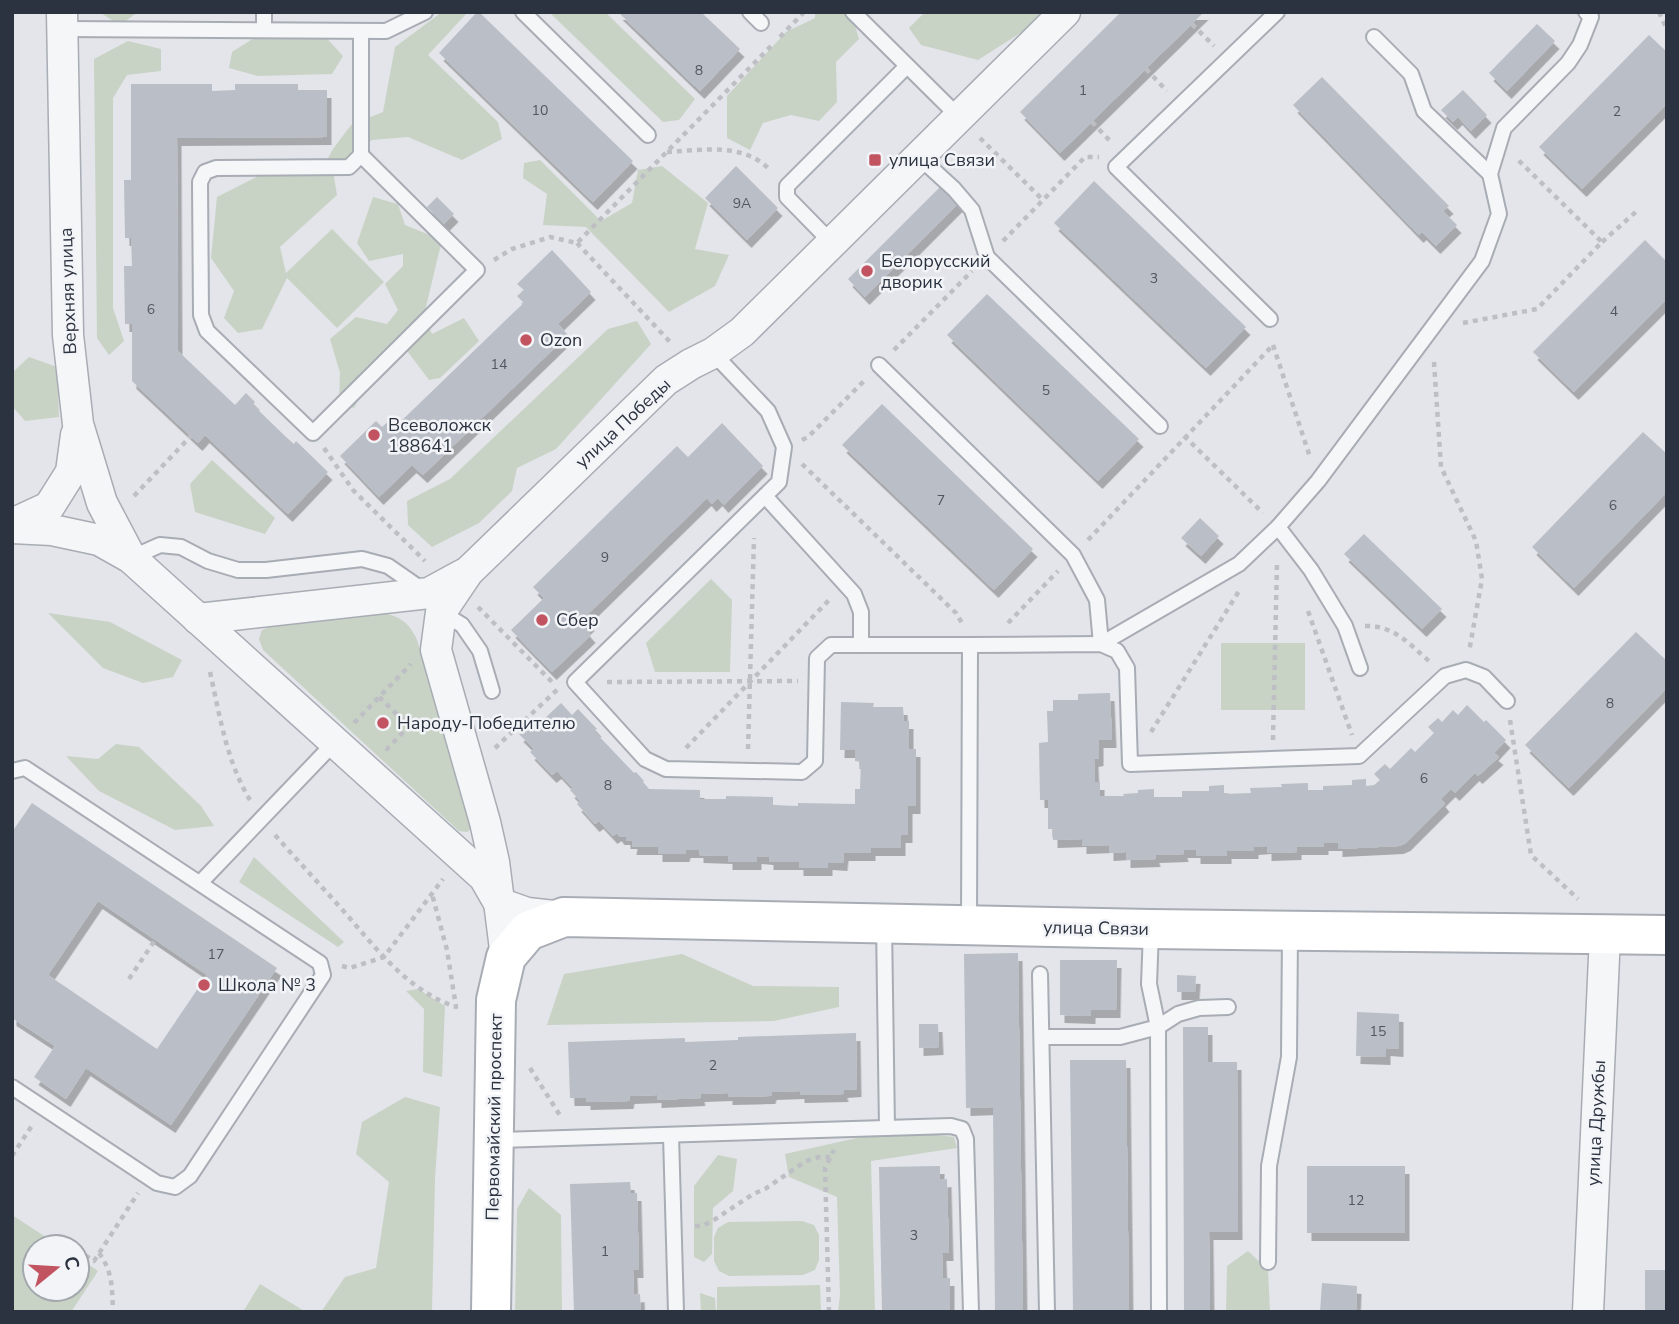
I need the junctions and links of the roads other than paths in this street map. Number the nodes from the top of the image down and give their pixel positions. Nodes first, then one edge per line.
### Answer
1 (264, 12) edge
2 (425, 12) edge
3 (523, 12) edge
4 (750, 12) edge
5 (853, 12) edge
6 (1065, 12) edge
7 (1277, 12) edge
8 (1586, 12) edge
9 (63, 21) edge
10 (761, 23) dead end
11 (264, 30) junction
12 (361, 31) junction
13 (1374, 37) dead end
14 (907, 66) junction
15 (968, 126) junction
16 (648, 135) dead end
17 (361, 155) junction
18 (919, 157) junction
19 (1490, 174) junction
20 (832, 243) junction
21 (1270, 318) dead end
22 (713, 354) junction
23 (879, 365) road end
24 (78, 424) junction
25 (1160, 426) road end
26 (760, 501) junction
27 (12, 526) edge
28 (1278, 527) junction
29 (131, 558) junction
30 (433, 591) junction
31 (259, 612) junction
32 (198, 618) junction
33 (1101, 644) junction
34 (861, 645) junction
35 (970, 645) junction
36 (247, 662) junction
37 (1360, 668) dead end
38 (492, 691) dead end
39 (1507, 701) road end
40 (342, 736) junction
41 (12, 771) edge
42 (485, 822) junction
43 (453, 848) junction
44 (200, 883) junction
45 (499, 903) junction
46 (564, 918) junction
47 (1595, 920) junction
48 (884, 923) junction
49 (968, 925) junction
50 (1151, 929) junction
51 (1290, 931) junction
52 (1667, 935) edge
53 (517, 944) junction
54 (1041, 974) dead end
55 (1228, 1007) dead end
56 (1157, 1027) junction
57 (1042, 1037) junction
58 (12, 1087) edge
59 (887, 1128) junction
60 (671, 1135) junction
61 (494, 1140) junction
62 (1268, 1262) dead end
63 (491, 1312) edge
64 (676, 1312) edge
65 (971, 1312) edge
66 (1047, 1312) edge
67 (1159, 1312) edge
68 (1588, 1312) edge

1 - 11 lane
2 - 12 lane
3 - 16 lane
4 - 10 lane
5 - 14 lane
6 - 15 street, улица Победы
7 - 21 lane
8 - 19 lane
9 - 11 lane
9 - 24 street, Верхняя улица
11 - 12 lane
12 - 17 lane
13 - 19 lane
14 - 15 lane
14 - 20 lane
15 - 18 street, улица Победы
17 - 17 lane
18 - 20 street, улица Победы
18 - 25 lane
19 - 28 lane
20 - 22 street, улица Победы
22 - 26 lane
22 - 30 street, улица Победы
23 - 33 lane
24 - 27 street
24 - 29 street, Верхняя улица
26 - 34 lane
26 - 34 lane
27 - 29 street
28 - 33 lane
28 - 37 lane
29 - 30 lane
29 - 32 street
30 - 31 street
30 - 38 lane
30 - 42 street
31 - 32 street
31 - 36 street
32 - 36 street
33 - 35 lane
33 - 39 lane
34 - 35 lane
35 - 49 lane
36 - 40 street
40 - 43 street
40 - 44 lane
41 - 44 lane
42 - 43 street
42 - 45 street
43 - 45 street
44 - 58 lane
45 - 46 street
45 - 53 street
46 - 48 street, улица Связи
46 - 53 street, улица Связи
47 - 51 street, улица Связи
47 - 52 street, улица Связи
47 - 68 street, улица Дружбы
48 - 49 street, улица Связи
48 - 59 lane
49 - 50 street, улица Связи
50 - 51 street, улица Связи
50 - 56 lane
51 - 62 lane
53 - 61 street, Первомайский проспект
54 - 57 lane
55 - 56 lane
56 - 57 lane
56 - 67 lane
57 - 66 lane
59 - 60 lane
59 - 65 lane
60 - 61 lane
60 - 64 lane
61 - 63 street, Первомайский проспект

